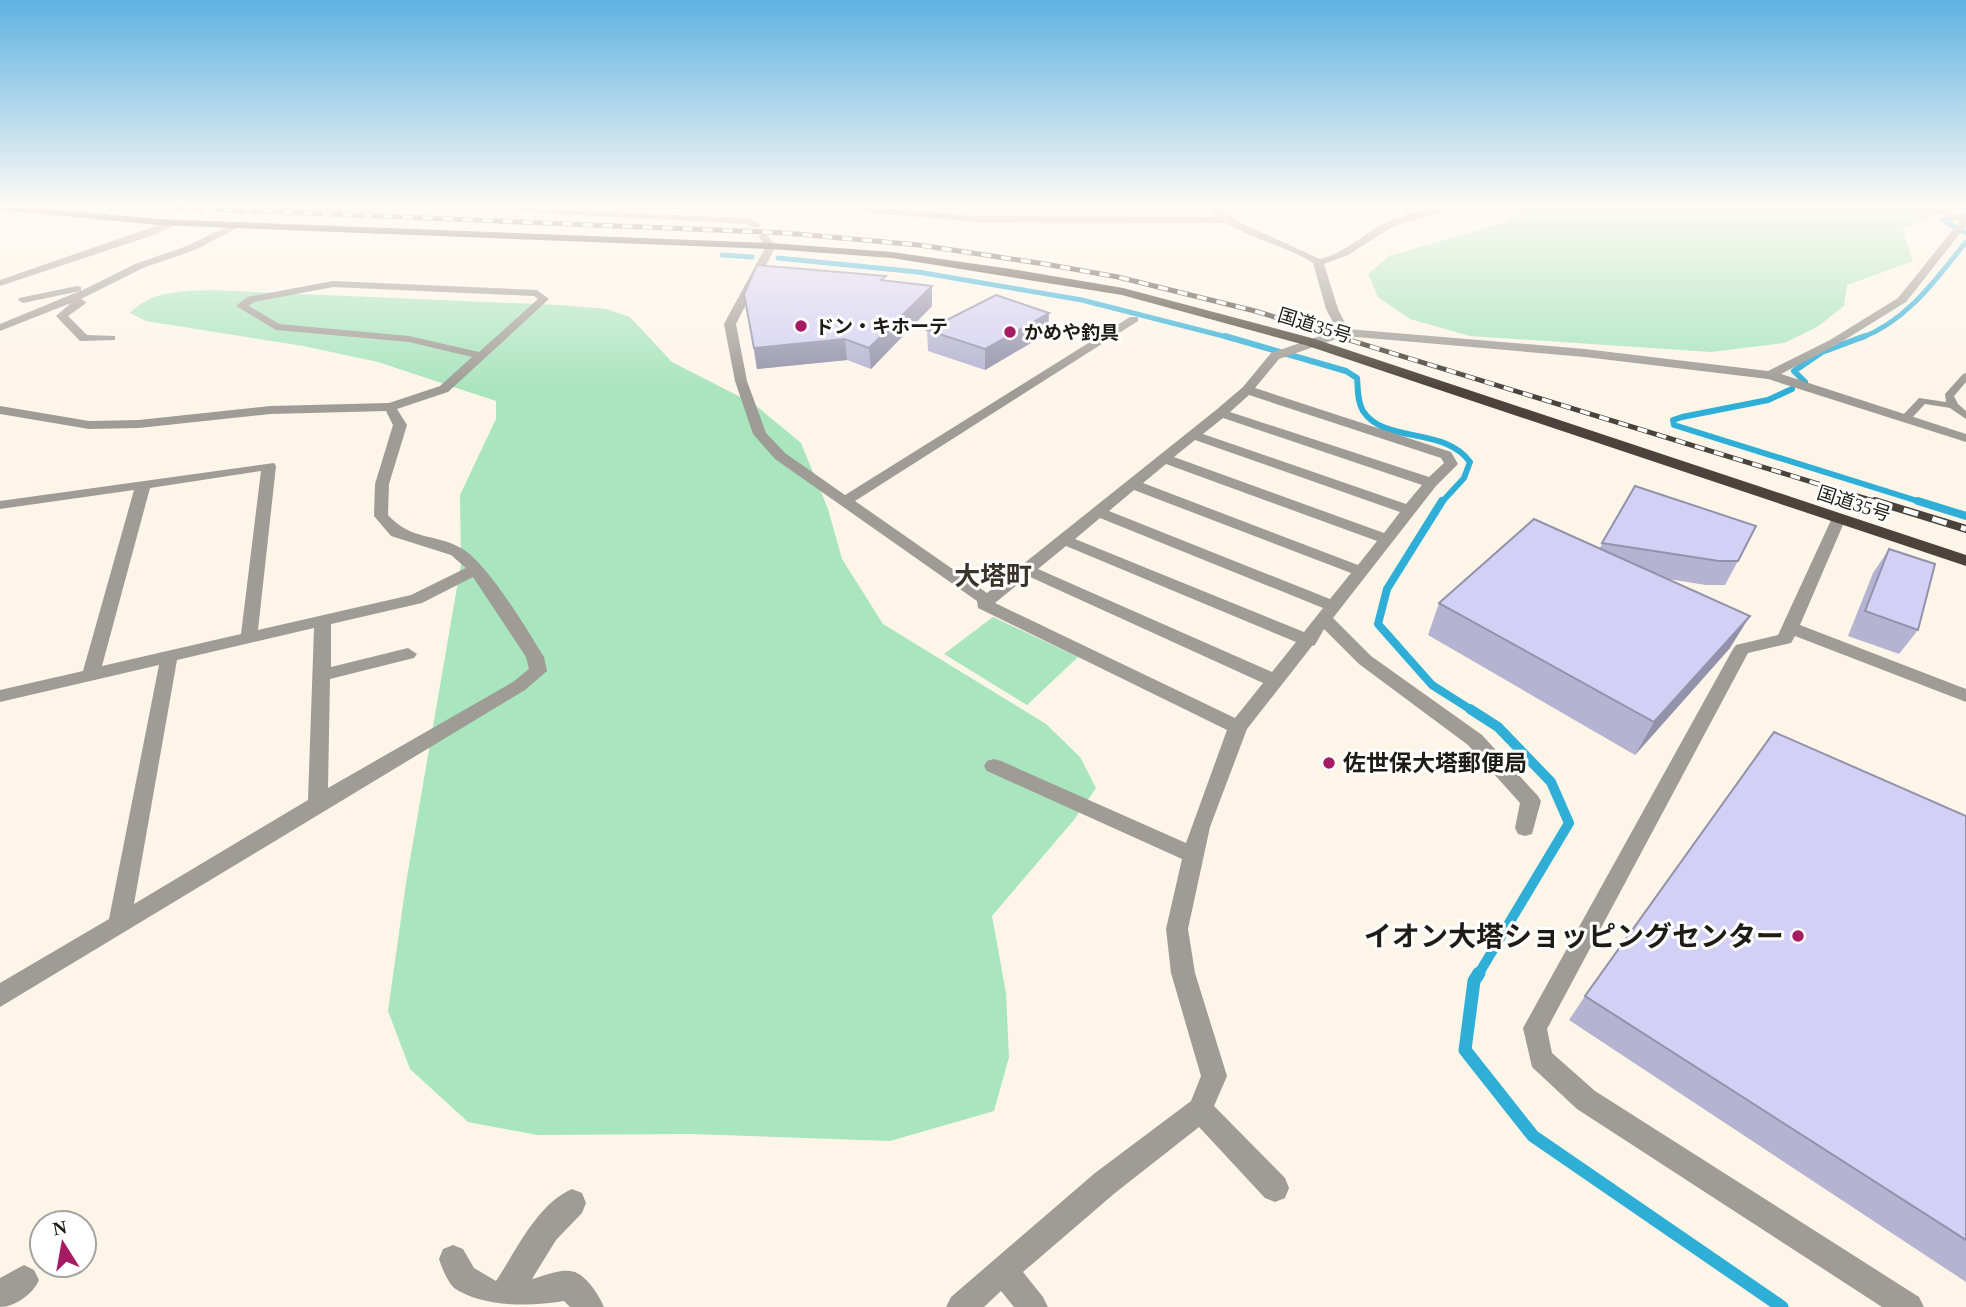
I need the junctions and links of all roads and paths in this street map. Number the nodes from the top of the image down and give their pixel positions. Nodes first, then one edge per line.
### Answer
1 (45, 268) edge
2 (138, 268) edge
3 (152, 268) edge
4 (755, 268) edge
5 (973, 268) edge
6 (1320, 268) edge
7 (1928, 268) edge
8 (0, 283) edge
9 (105, 284) junction
10 (23, 300) dead end
11 (1134, 319) dead end
12 (0, 328) edge
13 (1344, 332) junction
14 (111, 338) dead end
15 (1310, 342) junction
16 (482, 356) junction
17 (1770, 375) junction
18 (1966, 377) edge
19 (1247, 390) junction
20 (1955, 390) junction
21 (1966, 393) edge
22 (1952, 406) junction
23 (390, 407) junction
24 (0, 410) edge
25 (1221, 413) junction
26 (1966, 416) edge
27 (1906, 418) junction
28 (1193, 435) junction
29 (1966, 438) edge
30 (1163, 458) junction
31 (145, 483) junction
32 (1431, 483) junction
33 (1132, 484) junction
34 (844, 502) junction
35 (0, 505) edge
36 (1409, 510) junction
37 (1098, 512) junction
38 (1839, 519) junction
39 (1065, 540) junction
40 (1387, 540) junction
41 (1966, 561) edge
42 (475, 569) junction
43 (1027, 570) junction
44 (1362, 572) junction
45 (988, 601) junction
46 (1330, 613) junction
47 (323, 621) junction
48 (1790, 628) junction
49 (249, 638) junction
50 (1309, 640) junction
51 (408, 654) dead end
52 (169, 658) junction
53 (321, 675) junction
54 (91, 676) junction
55 (1273, 680) junction
56 (1966, 696) edge
57 (1, 698) edge
58 (1238, 727) junction
59 (994, 766) dead end
60 (318, 804) junction
61 (1525, 828) dead end
62 (1193, 855) junction
63 (119, 924) junction
64 (0, 996) edge
65 (1200, 1110) junction
66 (1275, 1188) dead end
67 (572, 1203) dead end
68 (453, 1259) dead end
69 (1004, 1272) junction
70 (499, 1304) edge
71 (589, 1307) edge
72 (961, 1307) edge
73 (1033, 1307) edge
74 (1909, 1307) edge

1 - 8 street
2 - 9 street
3 - 14 street
4 - 34 street
5 - 15 highway, 国道35号
6 - 13 street
7 - 17 street
9 - 10 street
9 - 12 street
11 - 34 street
13 - 15 street
13 - 17 street
15 - 19 street
15 - 38 highway, 国道35号
16 - 16 street
16 - 23 street
17 - 27 street
18 - 20 lane
19 - 25 street
19 - 32 street
20 - 21 lane
20 - 22 lane
22 - 26 lane
22 - 27 lane
23 - 24 street
23 - 42 street
25 - 28 street
25 - 32 street
27 - 29 street
28 - 30 street
28 - 36 street
30 - 33 street
30 - 40 street
31 - 35 street
31 - 49 street
31 - 54 street
32 - 36 street
33 - 37 street
33 - 44 street
34 - 45 street
36 - 40 street
37 - 39 street
37 - 46 street
38 - 41 highway, 国道35号
38 - 48 street
39 - 43 street
39 - 50 street
40 - 44 street
42 - 47 street
42 - 60 street
43 - 45 street
43 - 55 street
44 - 46 street
45 - 58 street
46 - 50 street
46 - 61 street
47 - 49 street
47 - 53 street
48 - 56 street
48 - 74 street
49 - 52 street
50 - 55 street
51 - 53 street
52 - 54 street
52 - 63 street
53 - 60 street
54 - 57 street
55 - 58 street
58 - 62 street
59 - 62 street
60 - 63 street
62 - 65 street
63 - 64 street
65 - 66 street
65 - 69 street
67 - 70 street
68 - 70 street
69 - 72 street
69 - 73 street
70 - 71 street

